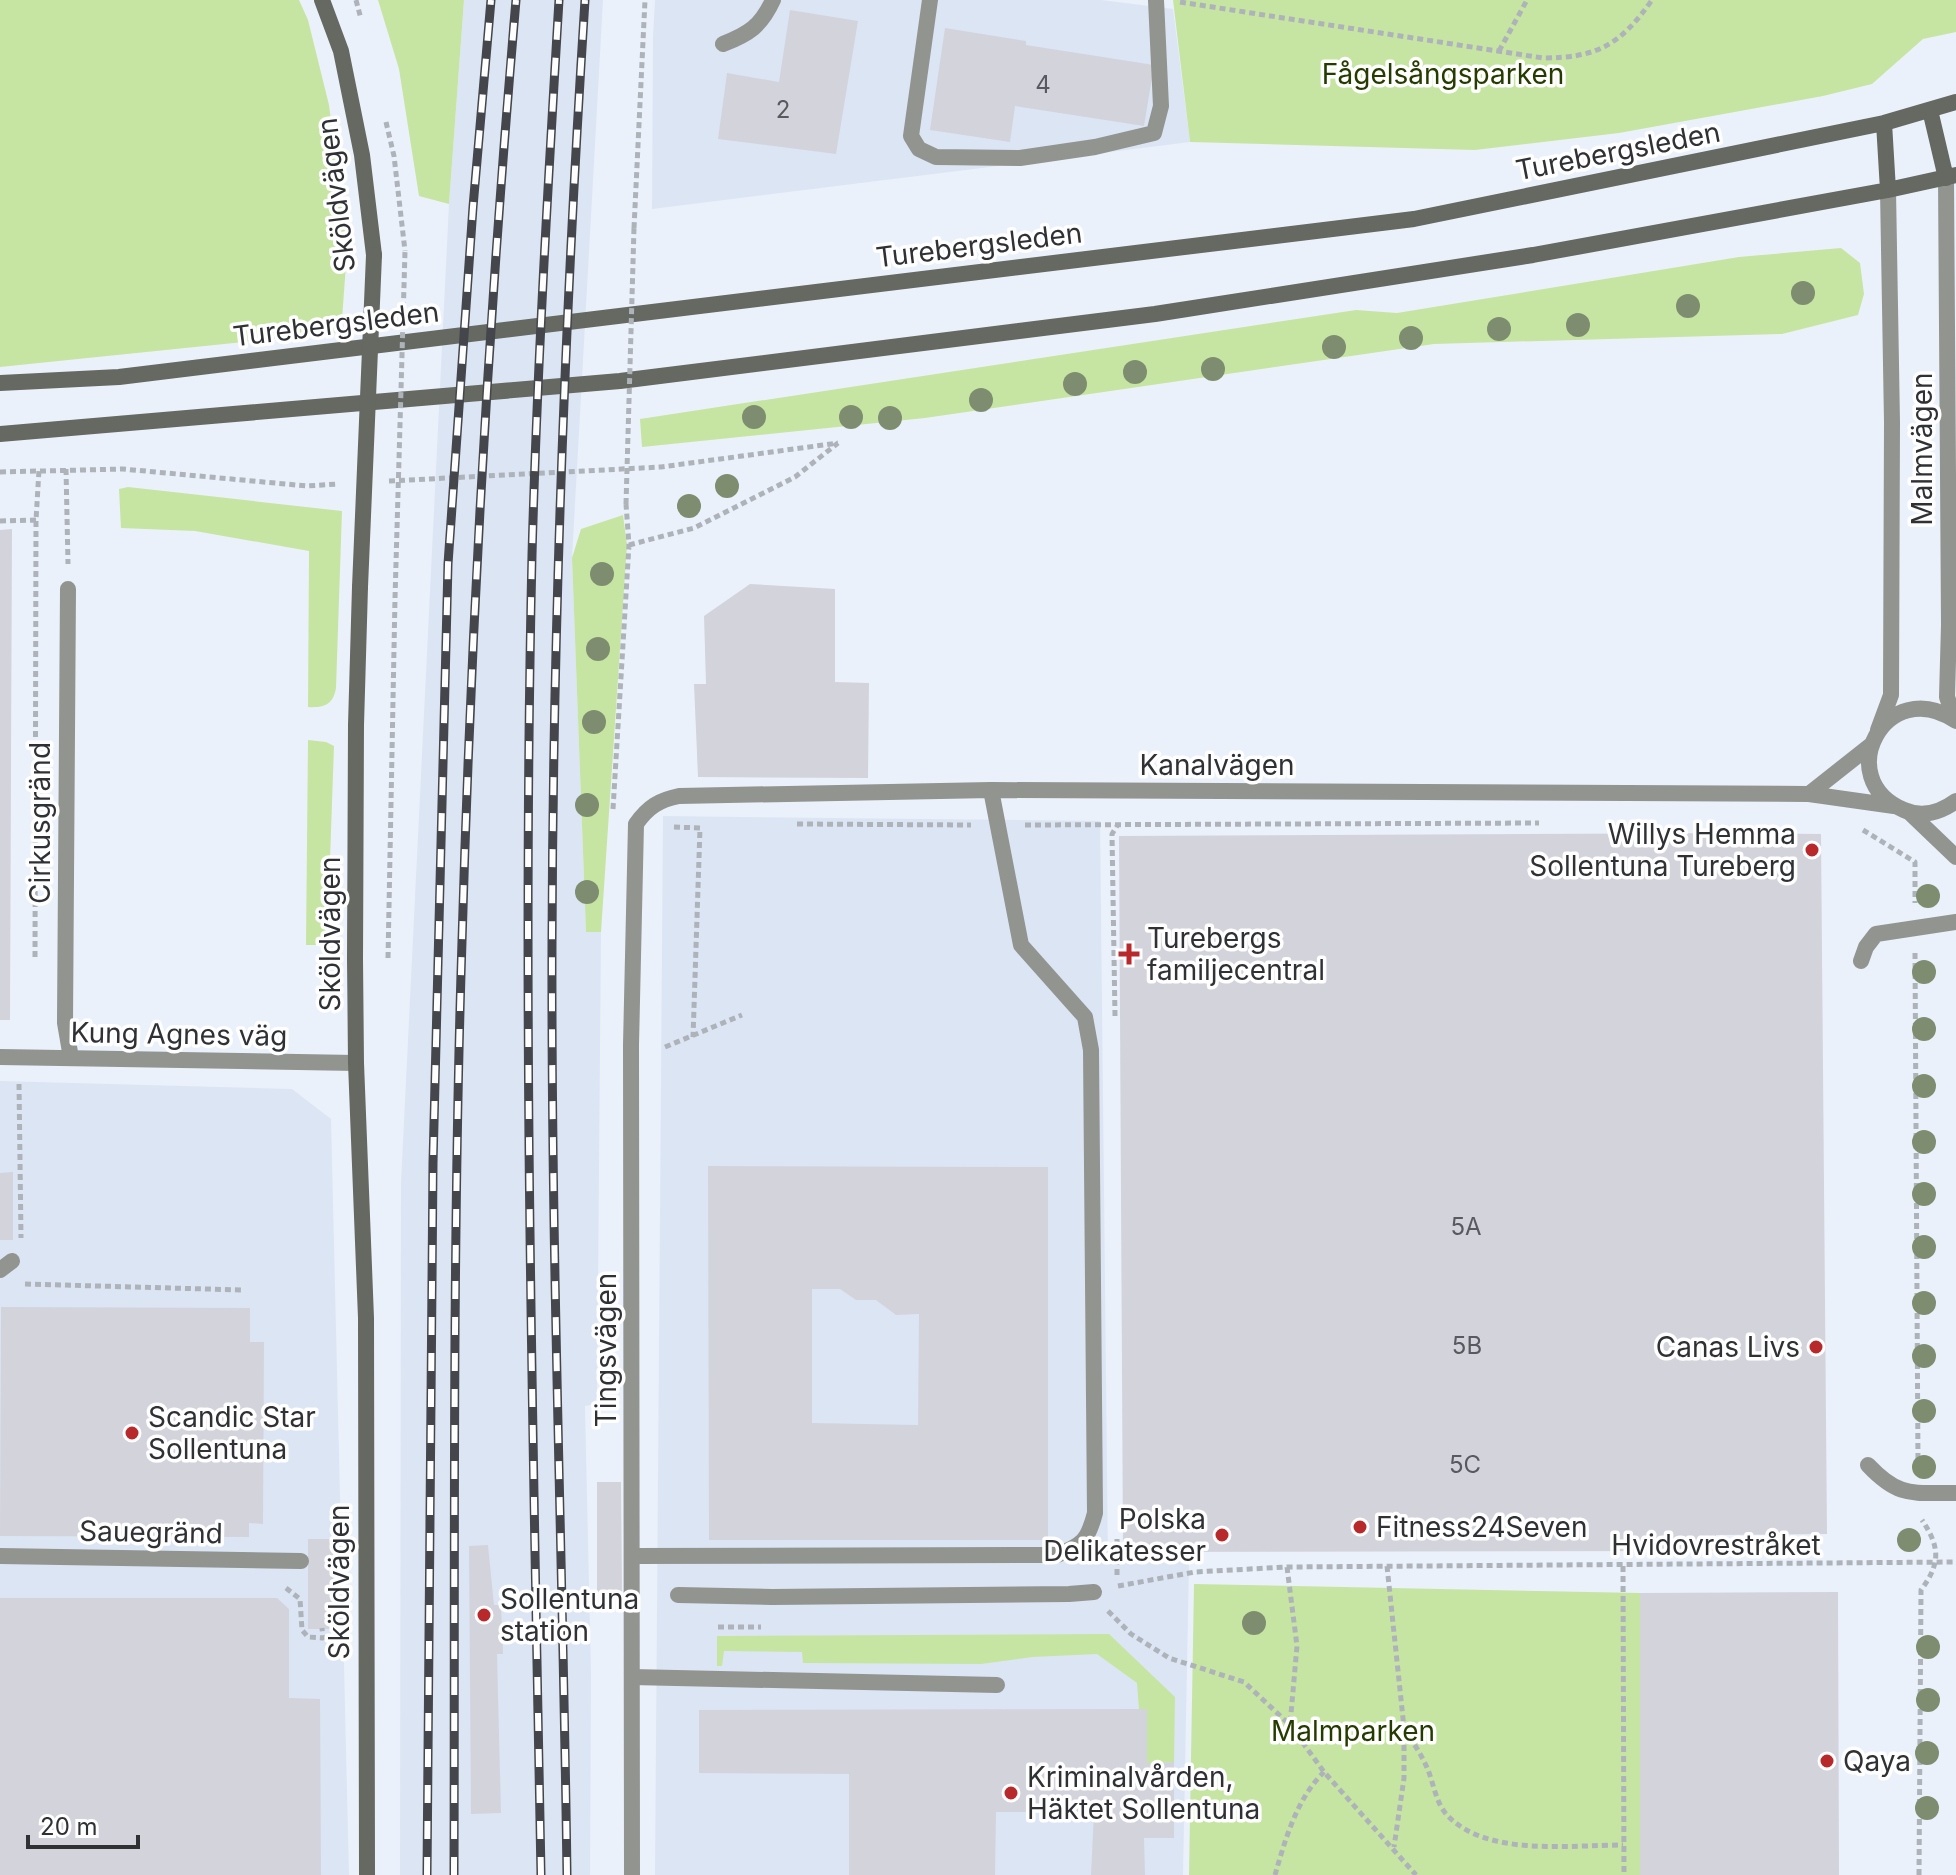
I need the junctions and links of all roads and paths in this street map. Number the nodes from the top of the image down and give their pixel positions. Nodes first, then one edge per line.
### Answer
1 (322, 0) edge
2 (645, 0) edge
3 (773, 0) edge
4 (930, 0) edge
5 (1156, 0) edge
6 (1170, 0) edge
7 (1527, 0) edge
8 (1652, 0) edge
9 (723, 44) dead end
10 (1499, 51) junction
11 (1956, 102) edge
12 (1930, 110) junction
13 (1884, 123) junction
14 (1951, 176) edge
15 (1888, 190) junction
16 (405, 251) dead end
17 (0, 383) edge
18 (0, 434) edge
19 (66, 469) junction
20 (39, 470) junction
21 (0, 472) edge
22 (384, 482) dead end
23 (354, 483) dead end
24 (626, 504) dead end
25 (36, 520) junction
26 (0, 521) edge
27 (629, 545) dead end
28 (68, 589) joint
29 (1955, 720) edge
30 (1874, 738) junction
31 (991, 790) junction
32 (1809, 794) junction
33 (1956, 801) edge
34 (1894, 806) junction
35 (1910, 813) junction
36 (706, 823) dead end
37 (1546, 823) dead end
38 (636, 824) joint
39 (783, 824) dead end
40 (997, 825) junction
41 (1117, 825) junction
42 (661, 827) dead end
43 (700, 828) junction
44 (1862, 829) dead end
45 (1956, 857) edge
46 (1956, 922) edge
47 (1915, 927) junction
48 (388, 958) dead end
49 (35, 960) dead end
50 (1861, 961) dead end
51 (742, 1015) dead end
52 (1115, 1016) dead end
53 (693, 1037) junction
54 (665, 1047) dead end
55 (0, 1057) edge
56 (71, 1058) junction
57 (356, 1063) junction
58 (19, 1075) dead end
59 (6, 1265) edge
60 (12, 1283) dead end
61 (243, 1290) dead end
62 (1868, 1465) dead end
63 (1918, 1492) junction
64 (1956, 1493) edge
65 (0, 1556) edge
66 (632, 1556) junction
67 (301, 1561) dead end
68 (1956, 1562) edge
69 (1937, 1563) junction
70 (1387, 1566) junction
71 (1623, 1566) junction
72 (1287, 1567) junction
73 (285, 1588) dead end
74 (1094, 1592) junction
75 (678, 1595) dead end
76 (322, 1628) dead end
77 (632, 1677) junction
78 (997, 1685) dead end
79 (1290, 1725) junction
80 (1404, 1728) junction
81 (1324, 1772) junction
82 (1623, 1845) junction
83 (1394, 1848) junction
84 (367, 1875) edge
85 (632, 1875) edge
86 (1275, 1875) edge
87 (1416, 1875) edge
88 (1624, 1875) edge
89 (1919, 1875) edge

1 - 57 main road, Sköldvägen, bridge
2 - 24 path, bridge
3 - 9 street
4 - 5 street
6 - 10 path
7 - 10 path
8 - 10 path
11 - 12 main road, Turebergsleden
12 - 13 main road, Turebergsleden
12 - 14 main road
13 - 15 main road
13 - 17 main road, Turebergsleden
14 - 15 main road
14 - 29 street, Malmvägen
15 - 18 main road
15 - 30 street, Malmvägen
16 - 48 path, bridge
19 - 20 path
19 - 23 path
19 - 28 path
20 - 21 path
20 - 25 path
22 - 27 path
25 - 26 path
25 - 49 path
28 - 56 street, Cirkusgränd
29 - 30 street
30 - 32 street
30 - 34 street
31 - 32 street, Kanalvägen
31 - 38 street, Kanalvägen
31 - 40 street
32 - 34 street, Kanalvägen
33 - 35 street
34 - 35 street
35 - 45 street
36 - 43 path
37 - 41 path
38 - 66 street, Tingsvägen
39 - 40 path
40 - 41 path
40 - 66 street
41 - 52 path
42 - 43 path
43 - 53 path
44 - 47 path
46 - 47 street
47 - 50 street
47 - 63 path
51 - 53 path
53 - 54 path
55 - 56 street, Kung Agnes väg
56 - 57 street, Kung Agnes väg
57 - 84 main road, Sköldvägen
58 - 59 path
60 - 61 path
62 - 63 street
63 - 64 street
63 - 69 path
65 - 67 street, Sauegränd
66 - 77 street, Tingsvägen
68 - 69 path, Hvidovrestråket
69 - 71 path, Hvidovrestråket
69 - 89 path
70 - 71 path, Hvidovrestråket
70 - 72 path, Hvidovrestråket
70 - 80 path
71 - 82 path
72 - 74 path, Hvidovrestråket
72 - 79 path
73 - 76 path
74 - 75 street
74 - 79 path
77 - 78 street
77 - 85 street, Tingsvägen
79 - 81 path
80 - 82 path
80 - 83 path
81 - 83 path
81 - 86 path
82 - 88 path
83 - 87 path

